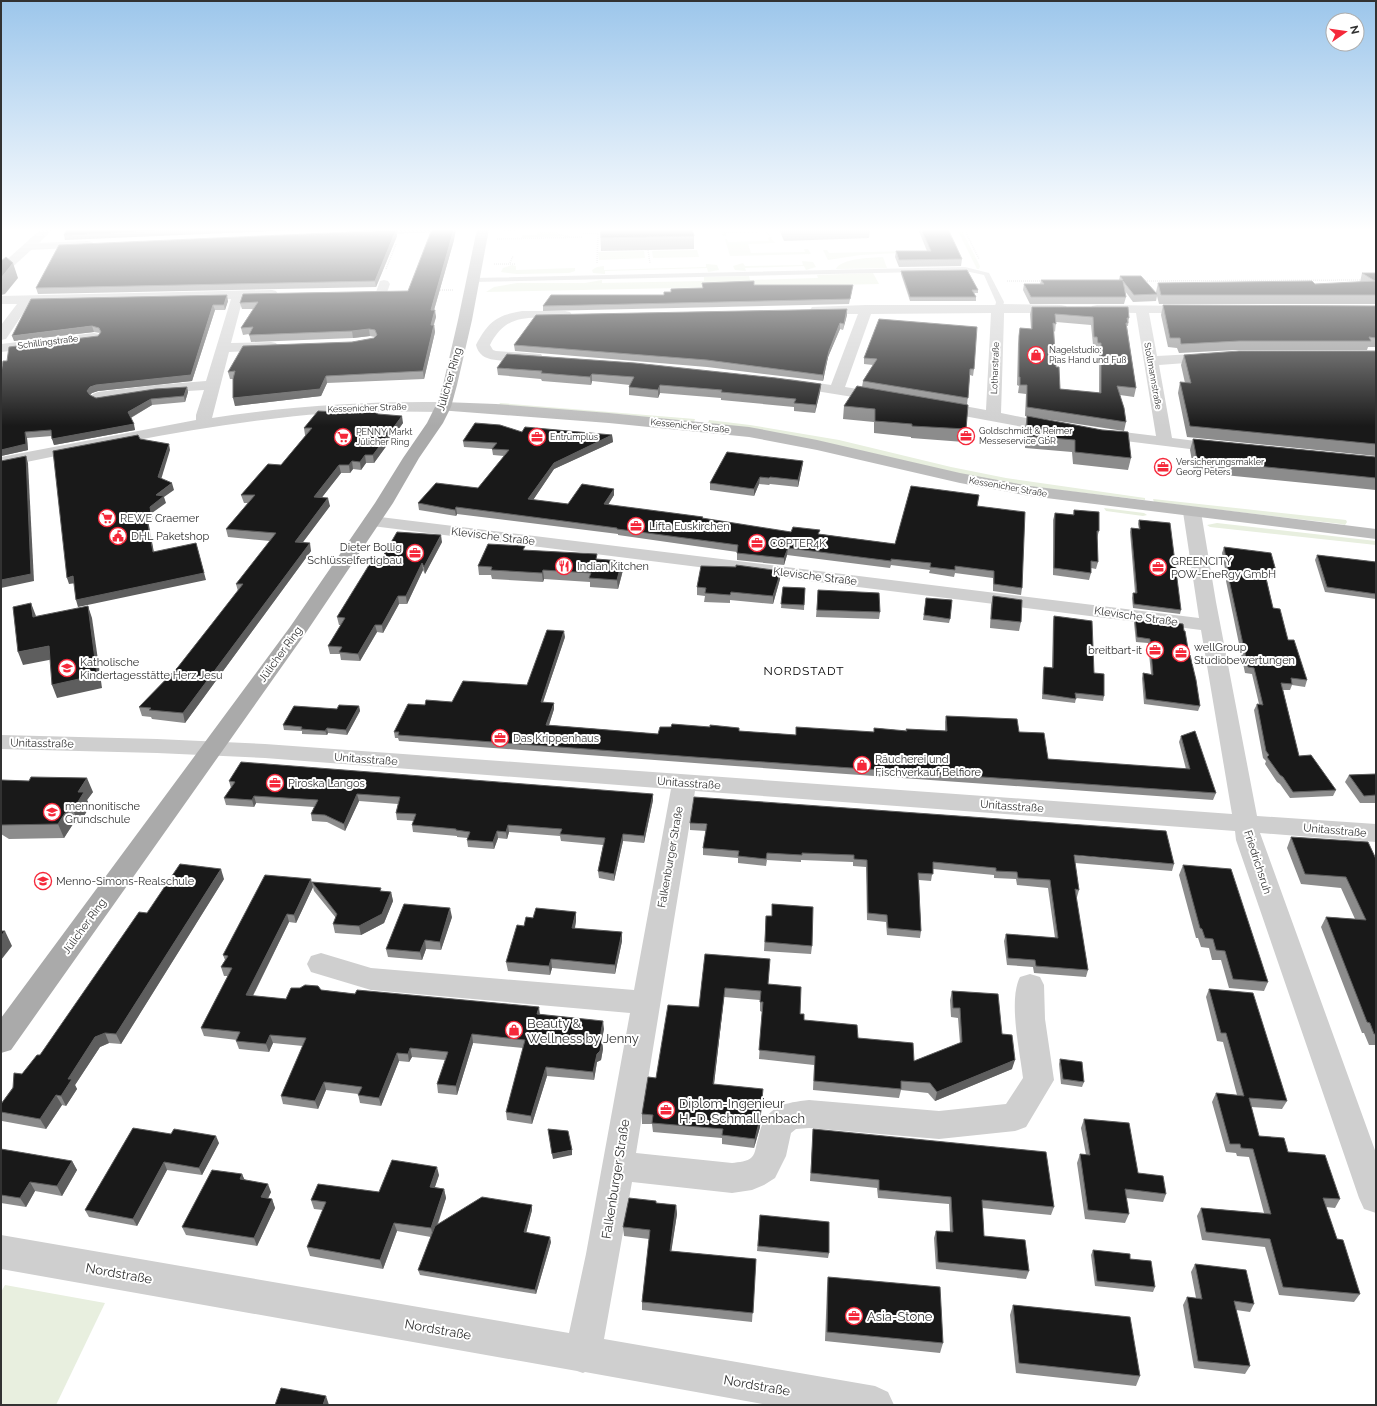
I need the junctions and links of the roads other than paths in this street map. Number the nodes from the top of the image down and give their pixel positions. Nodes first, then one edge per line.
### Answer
1 (238, 295) junction
2 (255, 295) edge
3 (470, 295) edge
4 (997, 295) edge
5 (27, 299) junction
6 (1, 300) edge
7 (999, 308) junction
8 (866, 309) junction
9 (1142, 309) junction
10 (1204, 309) edge
11 (802, 310) edge
12 (578, 315) edge
13 (1, 336) edge
14 (94, 337) edge
15 (285, 345) edge
16 (1, 348) edge
17 (223, 348) junction
18 (1225, 356) edge
19 (546, 358) edge
20 (1150, 361) junction
21 (776, 380) edge
22 (213, 385) junction
23 (837, 389) junction
24 (98, 397) edge
25 (896, 399) edge
26 (925, 404) edge
27 (443, 407) junction
28 (993, 417) junction
29 (204, 424) junction
30 (1165, 442) junction
31 (1236, 449) edge
32 (1, 462) edge
33 (1192, 512) junction
34 (372, 521) junction
35 (1376, 534) edge
36 (1210, 625) junction
37 (1, 742) edge
38 (213, 748) junction
39 (684, 782) junction
40 (1246, 824) junction
41 (1376, 833) edge
42 (321, 964) dead end
43 (1030, 985) dead end
44 (645, 1003) junction
45 (1, 1041) edge
46 (618, 1166) junction
47 (1376, 1198) edge
48 (1, 1252) edge
49 (583, 1354) junction
50 (875, 1405) edge

1 - 2 street
1 - 5 street
1 - 17 street
3 - 27 main road, Jülicher Ring
4 - 7 lane, Lotharstraße
5 - 6 street
5 - 13 street, Schillingstraße
7 - 8 street
7 - 9 street
7 - 28 street, Lotharstraße
8 - 11 street
8 - 23 street
9 - 10 street
9 - 20 street, Stollmannstraße
12 - 19 street
14 - 16 street, Schillingstraße
15 - 17 street
17 - 22 street
18 - 20 street
20 - 30 street, Stollmannstraße
21 - 23 street
22 - 24 street
22 - 29 street
23 - 25 street
26 - 28 street
27 - 29 street, Kessenicher Straße
27 - 33 main road, Kessenicher Straße
27 - 34 main road, Jülicher Ring
28 - 30 street
29 - 32 street, Kessenicher Straße
30 - 31 street
33 - 35 main road, Kessenicher Straße
33 - 36 street, Friedrichsruh
34 - 36 street, Klevische Straße
34 - 38 main road, Jülicher Ring
36 - 40 street, Friedrichsruh
37 - 38 street, Unitasstraße
38 - 39 street, Unitasstraße
38 - 45 main road, Jülicher Ring
39 - 40 street, Unitasstraße
39 - 44 street, Falkenburger Straße
40 - 41 street, Unitasstraße
40 - 47 street, Friedrichsruh
42 - 44 street
43 - 46 street
44 - 46 street, Falkenburger Straße
46 - 49 street, Falkenburger Straße
48 - 49 street, Nordstraße
49 - 50 street, Nordstraße

